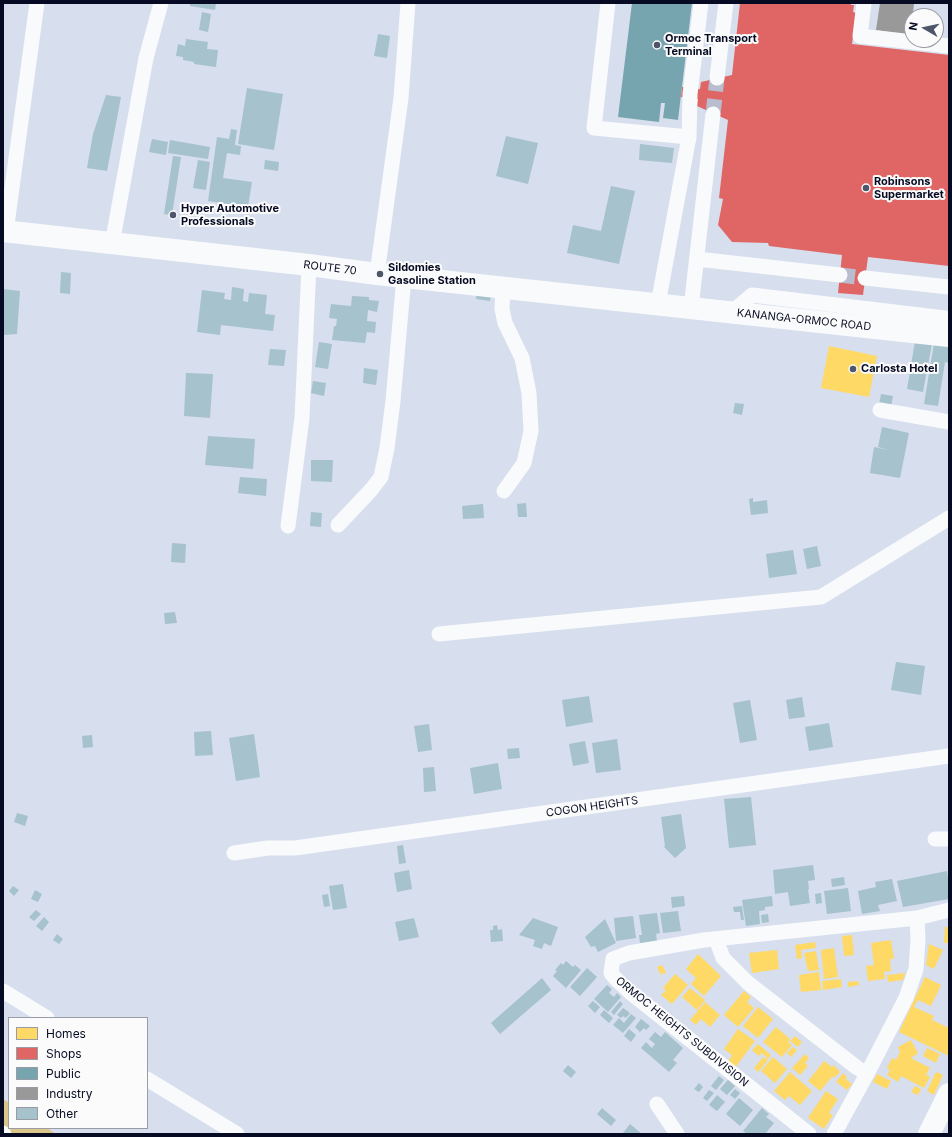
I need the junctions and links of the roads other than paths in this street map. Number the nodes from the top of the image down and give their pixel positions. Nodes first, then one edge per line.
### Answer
1 (37, 3) edge
2 (161, 3) edge
3 (408, 3) edge
4 (608, 3) edge
5 (701, 3) edge
6 (726, 3) edge
7 (864, 3) edge
8 (949, 46) edge
9 (717, 78) tunnel mouth
10 (713, 114) tunnel mouth
11 (689, 137) junction
12 (5, 231) edge
13 (112, 244) junction
14 (697, 259) junction
15 (309, 265) junction
16 (377, 274) junction
17 (840, 275) tunnel mouth
18 (404, 277) junction
19 (865, 278) tunnel mouth
20 (503, 287) junction
21 (949, 288) edge
22 (658, 304) junction
23 (691, 308) junction
24 (732, 312) junction
25 (949, 322) edge
26 (949, 336) edge
27 (880, 410) dead end
28 (949, 422) edge
29 (504, 491) dead end
30 (949, 518) edge
31 (338, 525) dead end
32 (288, 526) dead end
33 (439, 634) dead end
34 (949, 756) edge
35 (234, 853) dead end
36 (949, 910) edge
37 (917, 918) junction
38 (716, 939) junction
39 (3, 991) edge
40 (45, 1017) edge
41 (867, 1074) junction
42 (148, 1080) edge
43 (949, 1094) edge
44 (657, 1104) dead end
45 (236, 1134) edge
46 (677, 1134) edge
47 (809, 1134) edge
48 (834, 1134) edge
49 (929, 1134) edge

1 - 12 street
2 - 13 street
3 - 16 street
4 - 11 street
5 - 11 street
6 - 9 street
7 - 8 street
10 - 14 street
11 - 22 street
12 - 13 highway, ROUTE 70
13 - 15 highway, ROUTE 70
14 - 17 street
14 - 23 street
15 - 16 highway, ROUTE 70
15 - 32 street
16 - 18 highway, ROUTE 70
18 - 20 highway, ROUTE 70
18 - 31 street
19 - 21 street
20 - 22 highway, ROUTE 70
20 - 29 street
22 - 23 highway, KANANGA-ORMOC ROAD
23 - 24 highway, KANANGA-ORMOC ROAD
24 - 25 street
24 - 26 highway, KANANGA-ORMOC ROAD
27 - 28 street
30 - 33 street
34 - 35 street, COGON HEIGHTS
36 - 37 street, ORMOC HEIGHTS SUBDIVISION
37 - 38 street, ORMOC HEIGHTS SUBDIVISION
37 - 41 street
38 - 41 street
38 - 47 street, ORMOC HEIGHTS SUBDIVISION
39 - 40 street
41 - 48 street
42 - 45 street
43 - 49 highway
44 - 46 street

